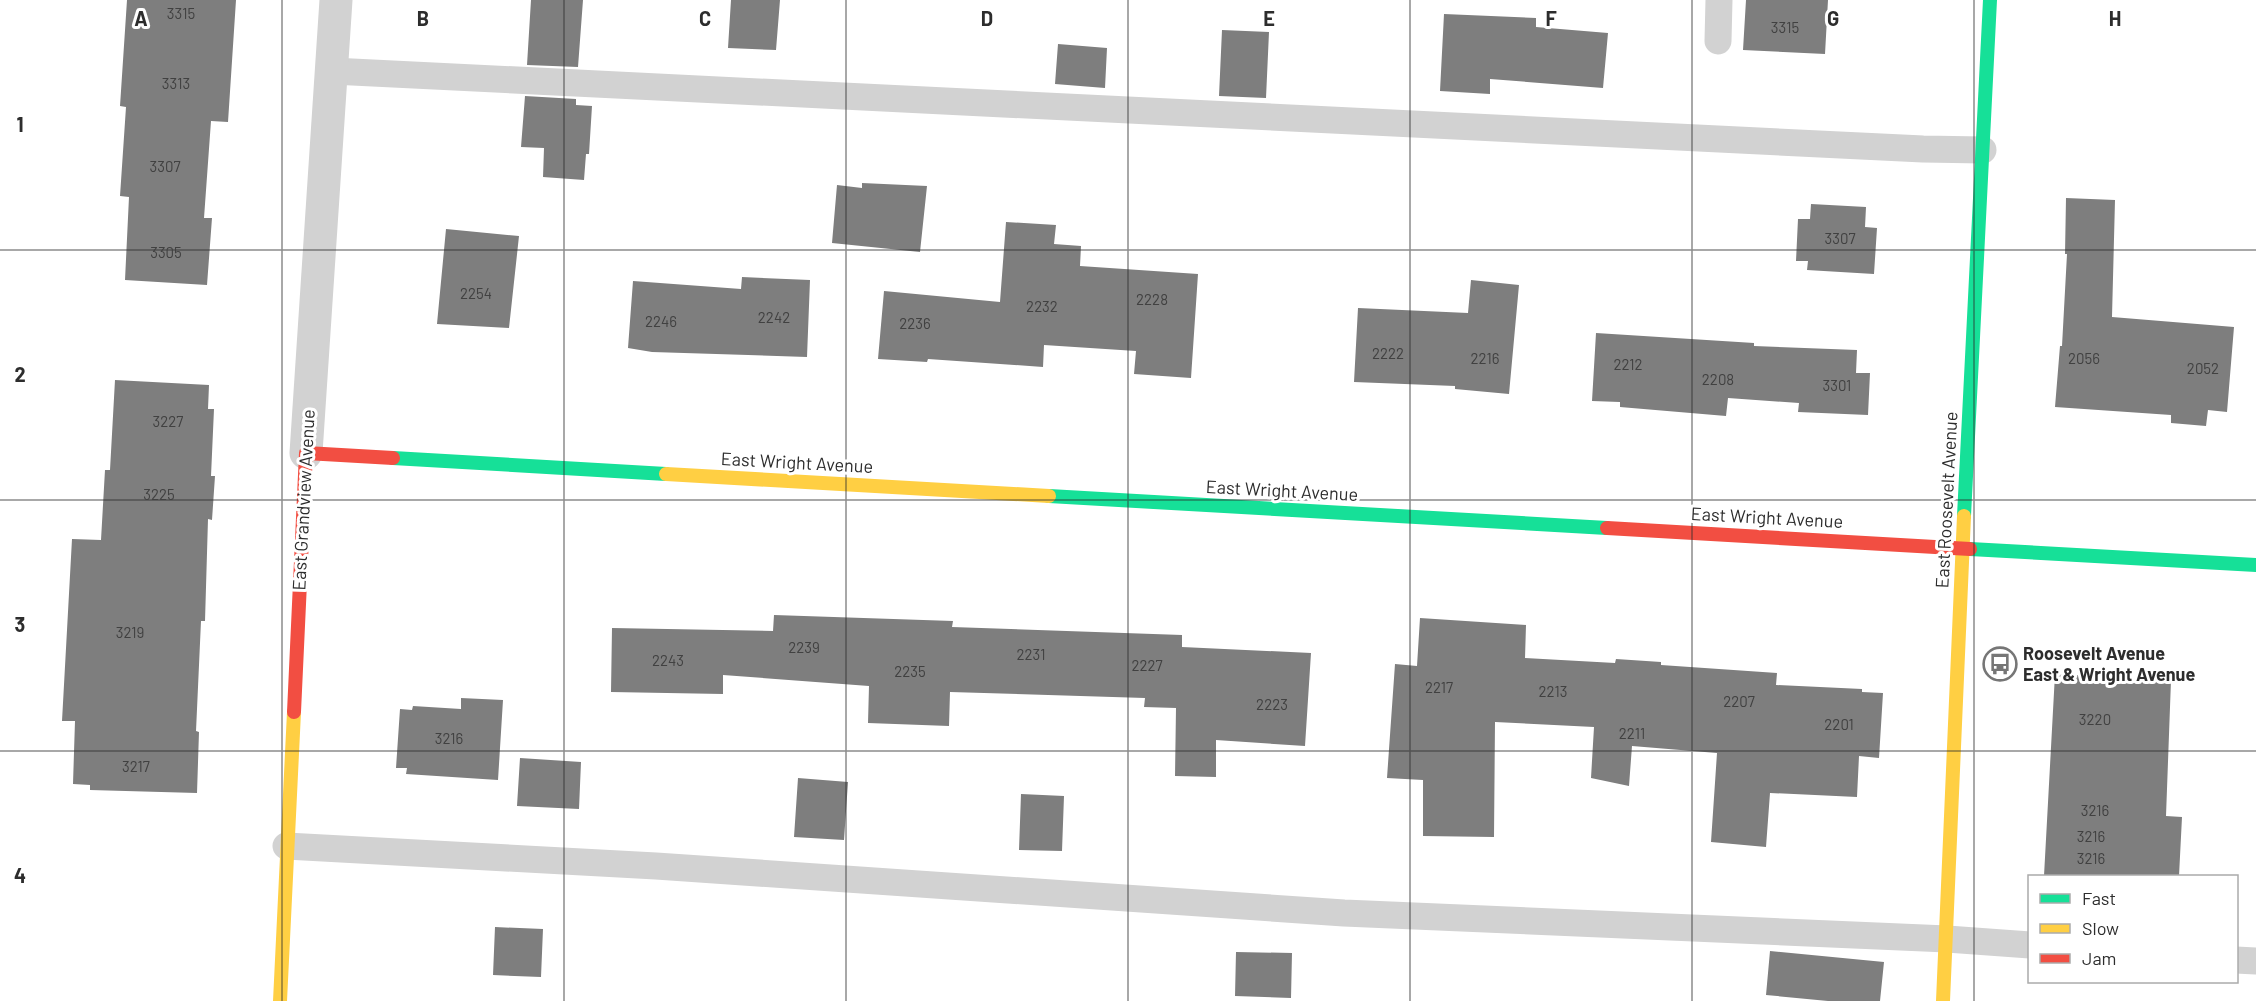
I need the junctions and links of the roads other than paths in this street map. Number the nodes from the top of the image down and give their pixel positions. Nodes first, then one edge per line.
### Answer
1 (336, 0) edge
2 (1719, 0) edge
3 (1990, 0) edge
4 (1718, 41) dead end
5 (332, 71) junction
6 (1983, 150) junction
7 (306, 453) junction
8 (1962, 547) junction
9 (2256, 565) edge
10 (286, 846) junction
11 (1947, 939) junction
12 (2028, 945) edge
13 (2238, 960) edge
14 (2256, 961) edge
15 (280, 1001) edge
16 (1943, 1001) edge

1 - 5 street, East Grandview Avenue
2 - 4 lane
3 - 6 street, East Roosevelt Avenue
5 - 6 lane
5 - 7 street, East Grandview Avenue
6 - 8 street, East Roosevelt Avenue
7 - 8 street, East Wright Avenue
7 - 10 street, East Grandview Avenue
8 - 9 street, East Wright Avenue
8 - 11 street, East Roosevelt Avenue
10 - 11 lane
10 - 15 street, East Grandview Avenue
11 - 12 lane
11 - 16 street, East Roosevelt Avenue
13 - 14 lane

